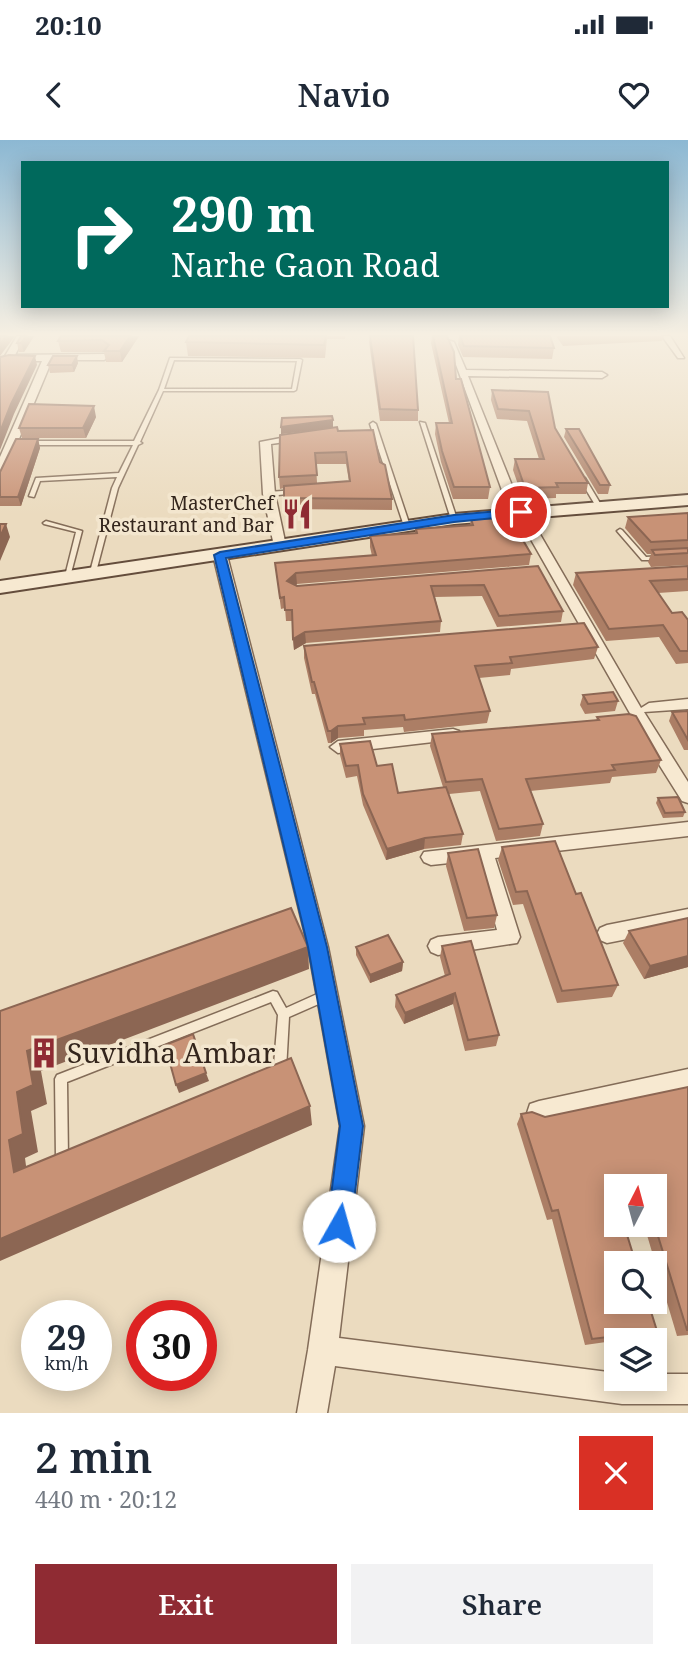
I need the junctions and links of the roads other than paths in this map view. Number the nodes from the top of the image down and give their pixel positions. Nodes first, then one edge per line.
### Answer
1 (32, 395) edge
2 (159, 395) edge
3 (472, 395) edge
4 (422, 422) dead end
5 (373, 425) dead end
6 (313, 436) edge
7 (11, 443) junction
8 (139, 443) junction
9 (0, 470) edge
10 (579, 472) edge
11 (122, 475) junction
12 (310, 492) edge
13 (269, 494) junction
14 (32, 496) dead end
15 (688, 500) edge
16 (600, 508) junction
17 (519, 512) junction
18 (454, 519) junction
19 (46, 523) dead end
20 (407, 526) junction
21 (620, 531) dead end
22 (280, 546) junction
23 (220, 555) junction
24 (666, 557) edge
25 (93, 572) junction
26 (68, 576) junction
27 (0, 587) edge
28 (688, 704) edge
29 (636, 715) junction
30 (474, 733) edge
31 (338, 747) edge
32 (688, 796) edge
33 (688, 829) edge
34 (484, 852) junction
35 (431, 857) dead end
36 (688, 918) edge
37 (607, 933) dead end
38 (438, 946) dead end
39 (326, 995) junction
40 (284, 1014) junction
41 (267, 1075) edge
42 (688, 1082) edge
43 (539, 1113) edge
44 (72, 1155) edge
45 (324, 1350) junction
46 (688, 1389) edge
47 (312, 1413) edge

1 - 7 street
2 - 8 lane
3 - 17 street
4 - 18 lane
5 - 20 lane
6 - 13 street
7 - 8 lane
7 - 9 street
8 - 11 lane
10 - 16 lane
11 - 14 lane
11 - 25 lane
12 - 13 lane
13 - 22 street
15 - 16 street
16 - 17 street
17 - 18 street
17 - 29 street
18 - 20 street
19 - 26 lane
20 - 22 street
21 - 24 lane
22 - 23 street
23 - 25 street
23 - 39 street
25 - 26 street
26 - 27 street
28 - 29 street
29 - 32 street
30 - 31 street
33 - 34 street
34 - 35 street
34 - 38 street
36 - 37 street
39 - 40 lane
39 - 45 street
40 - 41 lane
40 - 44 lane
42 - 43 street
45 - 46 street
45 - 47 street

